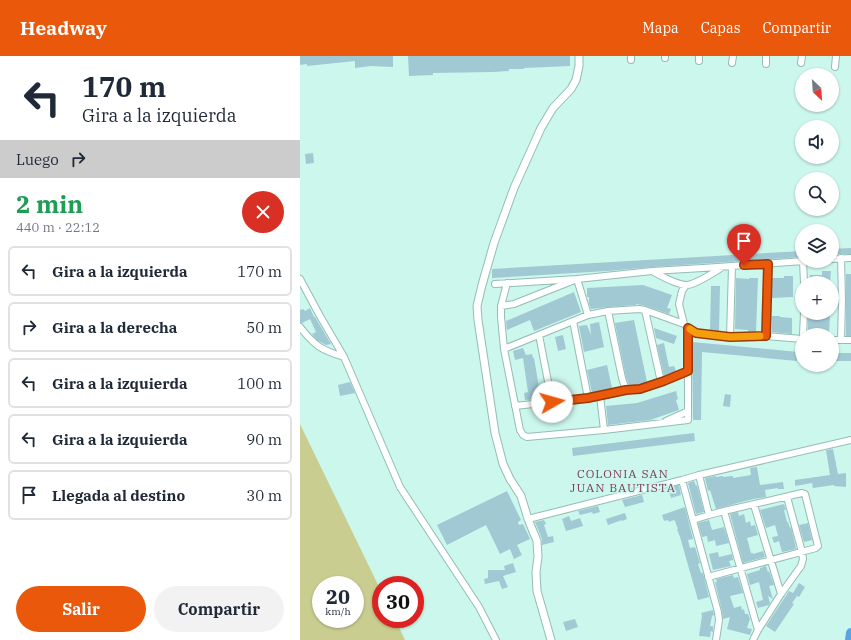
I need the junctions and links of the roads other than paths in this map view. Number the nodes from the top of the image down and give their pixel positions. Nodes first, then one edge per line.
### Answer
1 (580, 56) edge
2 (733, 56) edge
3 (766, 56) edge
4 (802, 56) edge
5 (836, 56) edge
6 (732, 63) dead end
7 (801, 63) dead end
8 (766, 64) dead end
9 (835, 67) dead end
10 (841, 258) joint
11 (851, 258) edge
12 (795, 262) edge
13 (768, 264) junction
14 (732, 266) junction
15 (723, 267) junction
16 (652, 271) junction
17 (300, 279) edge
18 (577, 279) junction
19 (507, 283) junction
20 (495, 284) dead end
21 (686, 285) junction
22 (501, 306) junction
23 (644, 310) junction
24 (608, 311) junction
25 (588, 315) junction
26 (573, 321) junction
27 (686, 326) junction
28 (300, 327) edge
29 (539, 335) junction
30 (766, 336) junction
31 (730, 337) junction
32 (795, 339) edge
33 (841, 340) joint
34 (851, 340) edge
35 (504, 349) junction
36 (344, 356) junction
37 (688, 371) junction
38 (662, 382) junction
39 (626, 390) junction
40 (600, 396) junction
41 (588, 398) junction
42 (552, 402) junction
43 (515, 406) junction
44 (604, 430) junction
45 (851, 440) edge
46 (699, 475) junction
47 (682, 480) junction
48 (786, 497) junction
49 (754, 505) junction
50 (724, 512) junction
51 (709, 515) junction
52 (528, 519) junction
53 (693, 520) junction
54 (802, 552) junction
55 (771, 560) junction
56 (740, 568) junction
57 (708, 577) junction
58 (781, 594) junction
59 (758, 630) junction
60 (496, 640) edge
61 (552, 640) edge
62 (716, 640) edge
63 (753, 640) edge

1 - 52 street
2 - 6 street
3 - 8 street
4 - 7 street
5 - 9 street
10 - 11 street
10 - 33 street
12 - 13 street
13 - 14 street
13 - 30 street
14 - 15 street
14 - 31 street
15 - 16 street
15 - 21 street
16 - 18 street
16 - 21 street
17 - 36 street
18 - 19 street
18 - 22 street
18 - 25 street
19 - 20 street
19 - 22 street
21 - 27 street
22 - 35 street
23 - 24 street
23 - 27 street
23 - 38 street
24 - 25 street
24 - 39 street
25 - 26 street
26 - 29 street
26 - 41 street
27 - 31 street
27 - 37 street
28 - 36 street
29 - 35 street
29 - 42 street
30 - 31 street
30 - 32 street
33 - 34 street
35 - 43 street
36 - 60 street
37 - 38 street
37 - 44 street
38 - 39 street
39 - 40 street
40 - 41 street
40 - 44 street
41 - 42 street
42 - 43 street
43 - 44 street
45 - 46 street
46 - 47 street
46 - 51 street
47 - 52 street
47 - 53 street
48 - 49 street
48 - 54 street
48 - 54 street
49 - 50 street
49 - 55 street
50 - 51 street
50 - 56 street
51 - 53 street
52 - 61 street
53 - 57 street
54 - 55 street
54 - 58 street
55 - 56 street
55 - 58 street
56 - 57 street
56 - 59 street
57 - 62 street
58 - 59 street
59 - 63 street

